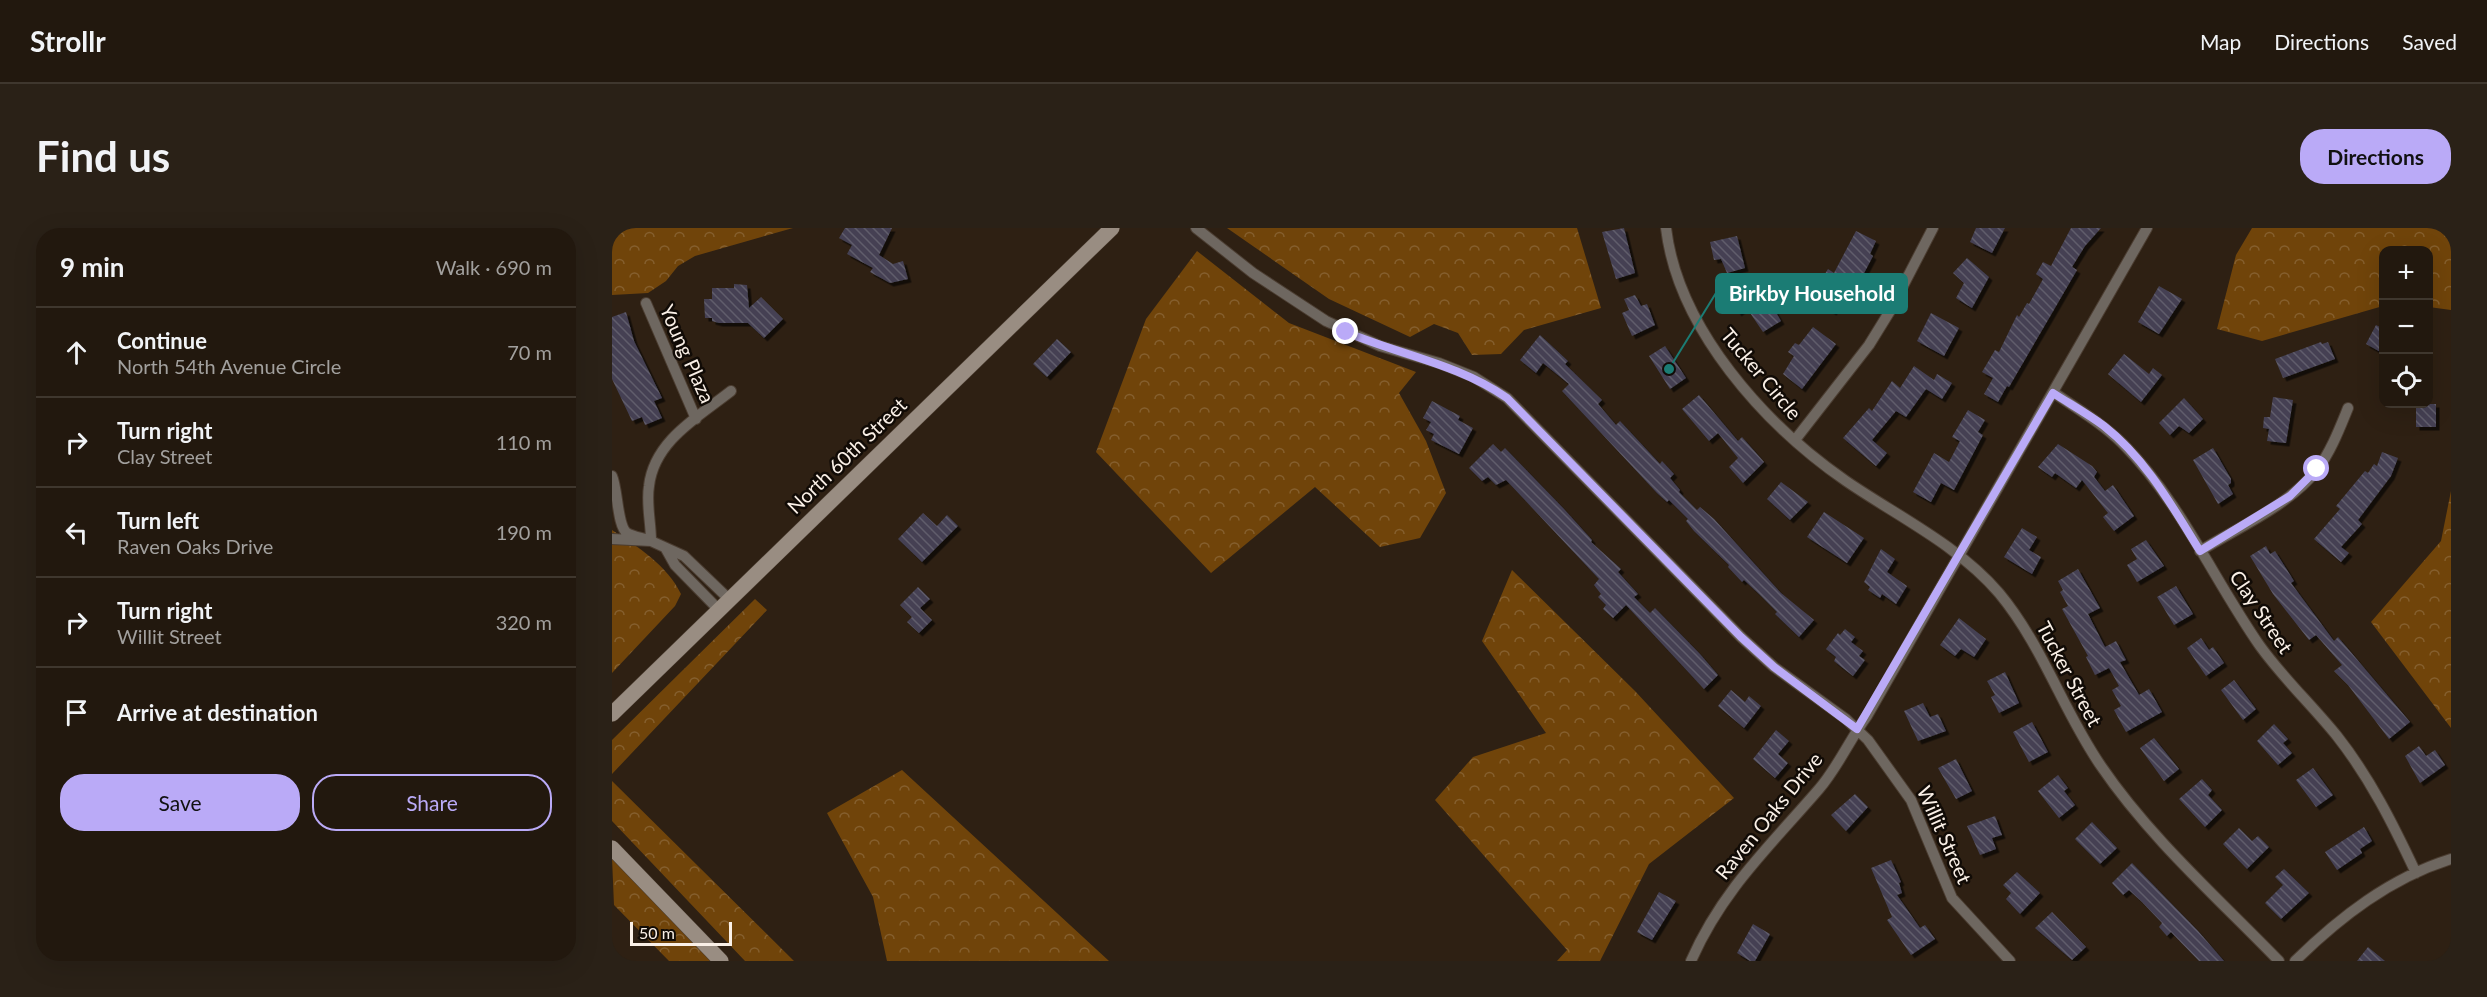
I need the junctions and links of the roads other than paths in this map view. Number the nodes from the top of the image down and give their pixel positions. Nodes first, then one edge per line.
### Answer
1 (1112, 228) edge
2 (1196, 228) edge
3 (1666, 228) edge
4 (1933, 228) edge
5 (2148, 228) edge
6 (646, 303) dead end
7 (731, 391) dead end
8 (2053, 393) junction
9 (2348, 408) dead end
10 (696, 419) junction
11 (1795, 440) junction
12 (612, 476) edge
13 (612, 539) edge
14 (651, 541) junction
15 (2200, 551) junction
16 (1958, 555) junction
17 (724, 605) junction
18 (612, 714) edge
19 (1857, 729) junction
20 (612, 848) edge
21 (2451, 859) edge
22 (2416, 873) junction
23 (721, 961) edge
24 (1691, 961) edge
25 (2010, 961) edge
26 (2279, 961) edge
27 (2295, 961) edge

1 - 17 main road, North 60th Street
2 - 19 street, Willit Street
3 - 11 street, Tucker Circle
4 - 11 street
5 - 8 street, Raven Oaks Drive
6 - 10 street, Young Plaza
7 - 10 street
8 - 15 street, Clay Street
8 - 16 street, Raven Oaks Drive
9 - 15 street
10 - 14 street
11 - 16 street, Tucker Street
12 - 14 street
13 - 14 street
14 - 17 street
15 - 22 street, Clay Street
16 - 19 street, Raven Oaks Drive
16 - 26 street, Tucker Street
17 - 18 main road, North 60th Street
19 - 24 street, Raven Oaks Drive
19 - 25 street, Willit Street
20 - 23 main road
21 - 22 street
22 - 27 street

